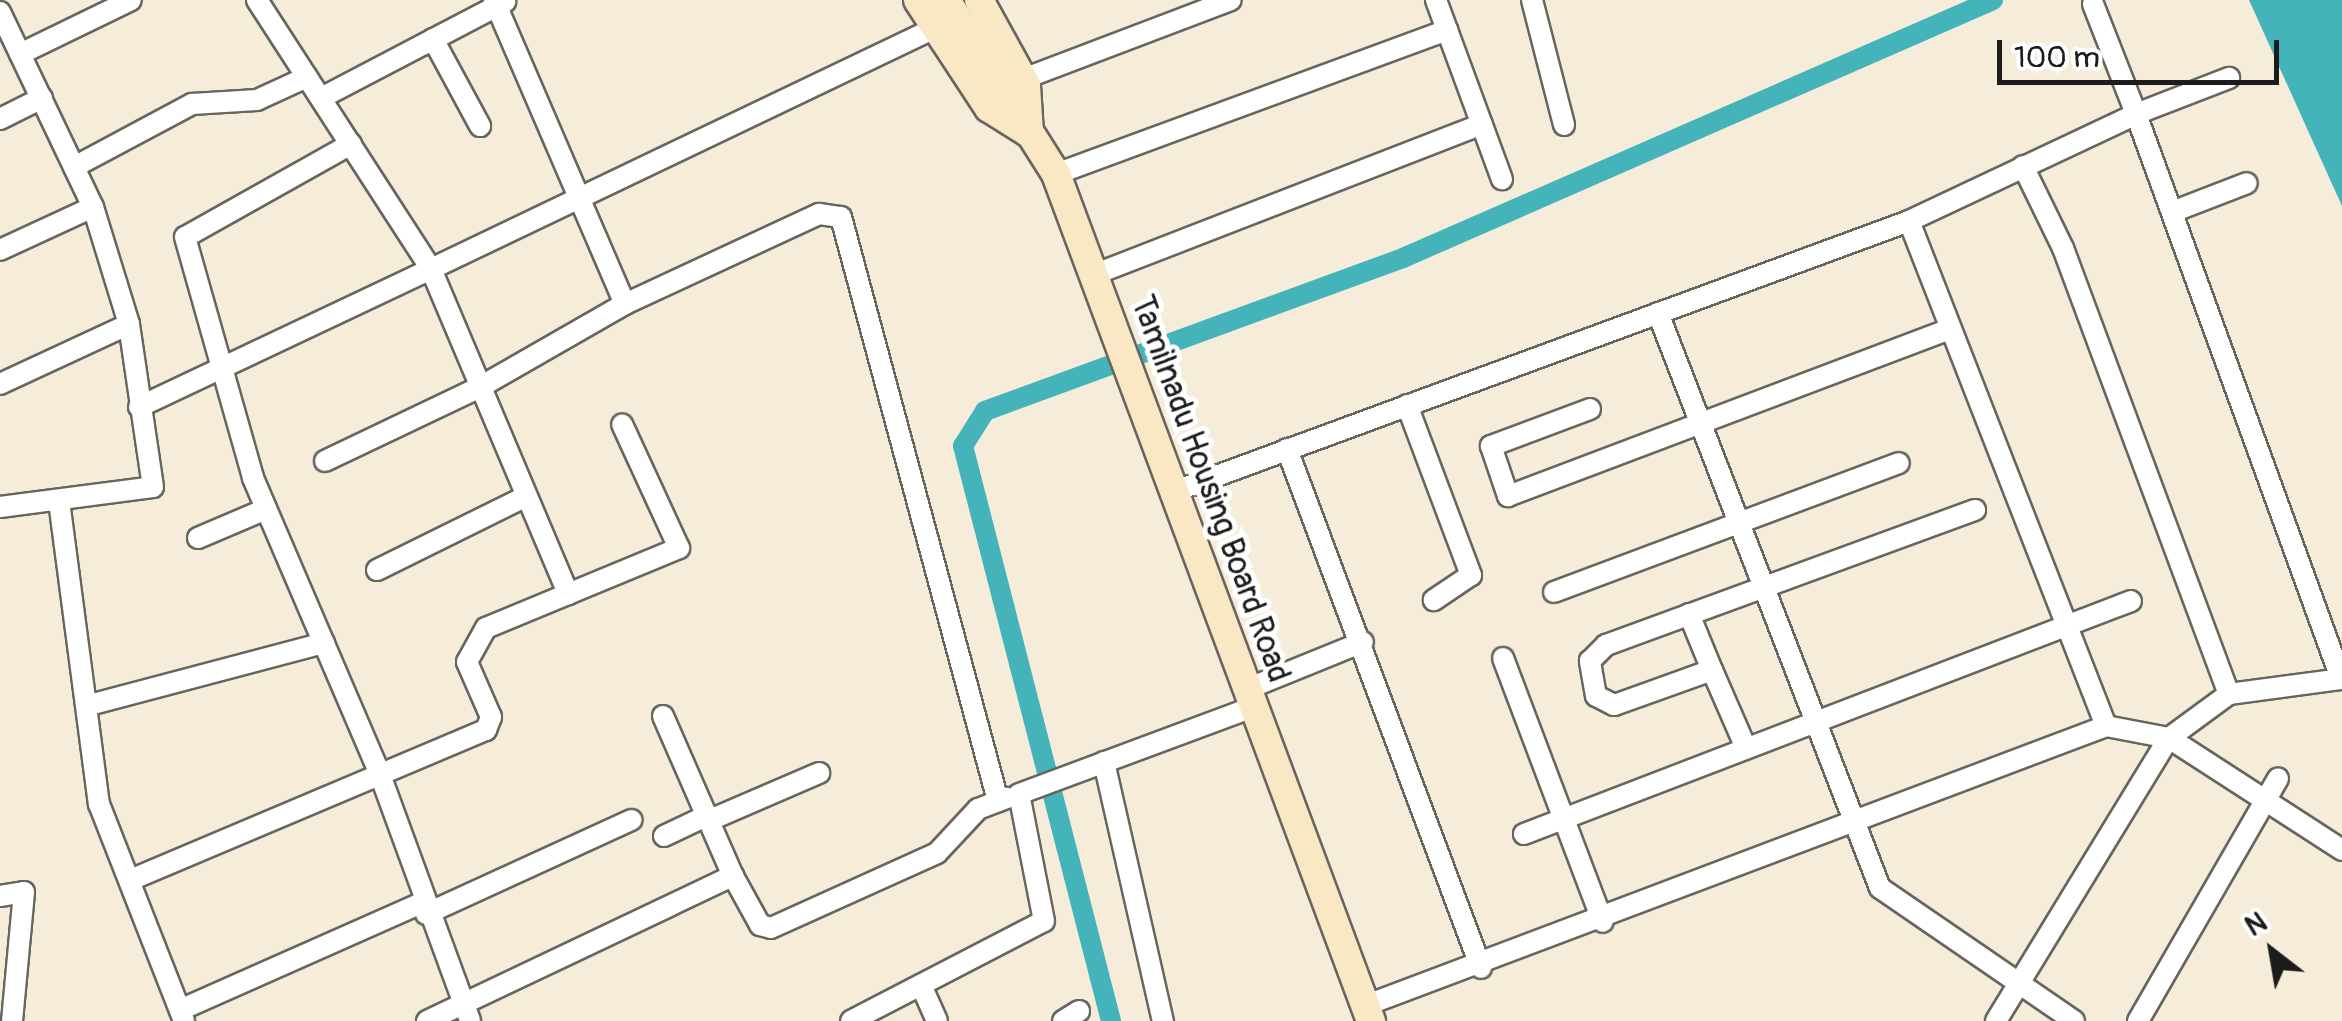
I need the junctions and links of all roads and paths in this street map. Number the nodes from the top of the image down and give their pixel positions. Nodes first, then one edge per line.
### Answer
1 (131, 0) edge
2 (257, 0) edge
3 (918, 0) edge
4 (946, 0) edge
5 (979, 0) edge
6 (1231, 0) edge
7 (1436, 0) edge
8 (1532, 0) edge
9 (500, 2) edge
10 (2094, 4) dead end
11 (0, 12) edge
12 (936, 27) junction
13 (1447, 30) junction
14 (432, 40) junction
15 (20, 54) junction
16 (307, 77) junction
17 (2229, 78) dead end
18 (1012, 83) junction
19 (42, 98) junction
20 (320, 98) junction
21 (2136, 114) junction
22 (0, 119) edge
23 (1482, 124) junction
24 (1564, 125) dead end
25 (480, 126) dead end
26 (1030, 132) junction
27 (351, 144) junction
28 (2022, 166) junction
29 (74, 167) junction
30 (1056, 174) junction
31 (1502, 179) dead end
32 (2247, 183) dead end
33 (579, 199) junction
34 (93, 207) junction
35 (2172, 212) junction
36 (1909, 222) junction
37 (0, 250) edge
38 (432, 268) junction
39 (1093, 274) junction
40 (625, 304) junction
41 (1658, 314) junction
42 (130, 324) junction
43 (1949, 329) junction
44 (219, 370) junction
45 (0, 384) edge
46 (480, 388) junction
47 (1407, 405) junction
48 (139, 407) junction
49 (1590, 409) dead end
50 (622, 424) dead end
51 (1702, 427) junction
52 (1287, 450) junction
53 (325, 461) dead end
54 (1898, 462) dead end
55 (1173, 492) junction
56 (524, 496) junction
57 (60, 501) junction
58 (0, 508) edge
59 (266, 509) junction
60 (1974, 510) dead end
61 (1738, 526) junction
62 (198, 538) dead end
63 (377, 570) dead end
64 (1763, 587) junction
65 (1554, 592) dead end
66 (568, 594) junction
67 (1434, 600) dead end
68 (2131, 601) dead end
69 (1689, 614) junction
70 (2063, 628) junction
71 (1363, 642) junction
72 (324, 643) junction
73 (1502, 658) dead end
74 (1712, 670) junction
75 (2342, 678) edge
76 (2230, 694) junction
77 (1250, 698) junction
78 (89, 705) junction
79 (664, 716) dead end
80 (1815, 722) junction
81 (2106, 726) junction
82 (2168, 738) junction
83 (1746, 748) junction
84 (1104, 762) junction
85 (378, 769) junction
86 (819, 773) dead end
87 (2278, 780) dead end
88 (1017, 795) junction
89 (2264, 803) junction
90 (709, 818) junction
91 (1560, 819) junction
92 (632, 820) dead end
93 (1854, 825) junction
94 (1524, 834) dead end
95 (664, 836) dead end
96 (2342, 850) edge
97 (734, 876) junction
98 (135, 878) junction
99 (0, 896) edge
100 (424, 908) junction
101 (1603, 922) junction
102 (1481, 968) junction
103 (921, 985) junction
104 (2016, 986) junction
105 (467, 1012) edge
106 (1368, 1014) edge
107 (182, 1016) edge
108 (12, 1021) edge
109 (428, 1021) edge
110 (851, 1021) edge
111 (938, 1021) edge
112 (1164, 1021) edge
113 (1996, 1021) edge
114 (2074, 1021) edge
115 (2138, 1021) edge

1 - 15 street
2 - 16 street
3 - 12 street
4 - 18 street
5 - 18 street
6 - 18 street
7 - 13 street
8 - 24 street
9 - 14 street
9 - 33 street
10 - 21 street
11 - 15 street
12 - 26 street
12 - 33 street
13 - 23 street
13 - 30 street
14 - 20 street
14 - 25 street
15 - 19 street
16 - 20 street
16 - 29 street
17 - 21 street
18 - 26 street
19 - 22 street
19 - 29 street
20 - 27 street
21 - 28 street
21 - 35 street
23 - 31 street
23 - 39 street
26 - 30 street, Tamilnadu Housing Board Road
27 - 38 street
27 - 44 street
28 - 36 street
28 - 76 street
29 - 34 street
30 - 39 street, Tamilnadu Housing Board Road
32 - 35 street
33 - 38 street
33 - 40 street
34 - 37 street
34 - 42 street
35 - 75 street
36 - 41 street
36 - 43 street
38 - 44 street
38 - 46 street
39 - 55 street, Tamilnadu Housing Board Road
40 - 46 street
40 - 88 street
41 - 47 street
41 - 51 street
42 - 45 street
42 - 48 street
43 - 51 street
43 - 70 street
44 - 48 street
44 - 59 street
46 - 53 street
46 - 56 street
47 - 52 street
47 - 67 street
48 - 57 street
49 - 51 street
50 - 66 street
51 - 61 street
52 - 55 street
52 - 71 street
54 - 61 street
55 - 77 street, Tamilnadu Housing Board Road
56 - 63 street
56 - 66 street
57 - 58 street
57 - 78 street
59 - 62 street
59 - 72 street
60 - 64 street
61 - 64 street
61 - 65 street
64 - 69 street
64 - 80 street
66 - 85 street
68 - 70 street
69 - 74 street
69 - 74 street
70 - 80 street
70 - 81 street
71 - 77 street
71 - 102 street
72 - 78 street
72 - 85 street
73 - 91 street
74 - 83 street
75 - 76 street
76 - 82 street
77 - 84 street
77 - 106 street, Tamilnadu Housing Board Road
78 - 98 street
79 - 90 street
80 - 83 street
80 - 93 street
81 - 82 street
81 - 93 street
82 - 89 street
82 - 104 street
83 - 91 street
84 - 88 street
84 - 112 street
85 - 98 street
85 - 100 street
86 - 90 street
87 - 89 street
88 - 97 street
88 - 103 street
89 - 96 street
89 - 115 street
90 - 95 street
90 - 97 street
91 - 94 street
91 - 101 street
92 - 100 street
93 - 101 street
93 - 104 street
97 - 105 street
98 - 107 street
99 - 108 street
100 - 105 street
100 - 107 street
101 - 102 street
102 - 106 street
103 - 110 street
103 - 111 street
104 - 113 street
104 - 114 street
105 - 109 street

